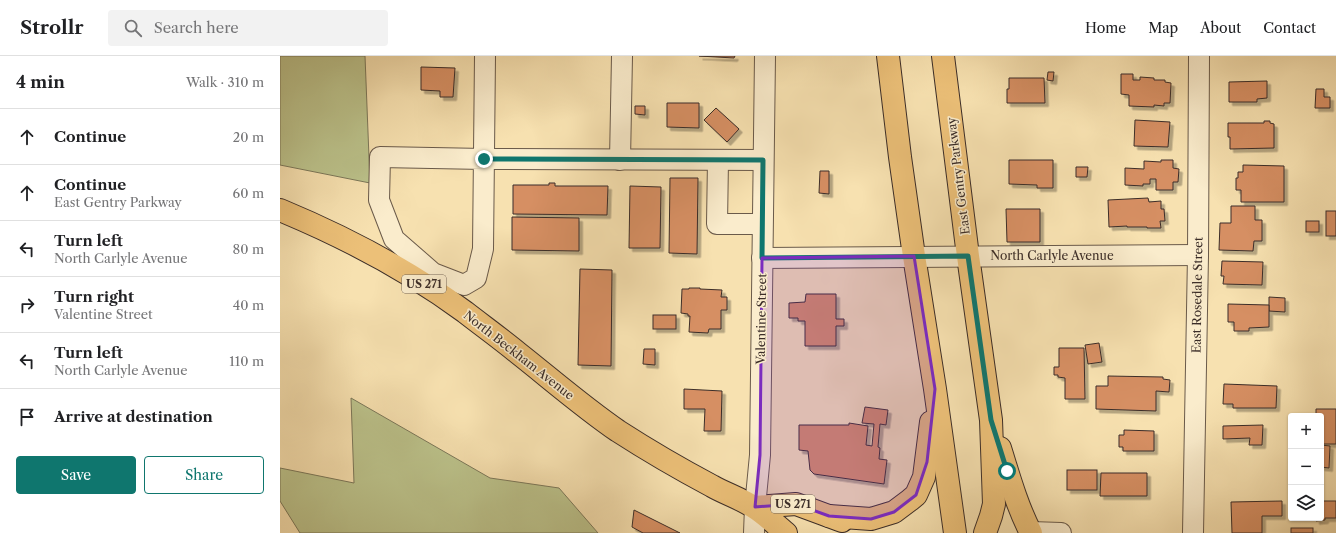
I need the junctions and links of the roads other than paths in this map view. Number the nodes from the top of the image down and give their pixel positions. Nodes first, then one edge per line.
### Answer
1 (485, 56) edge
2 (622, 56) edge
3 (764, 56) edge
4 (888, 56) edge
5 (943, 56) edge
6 (1199, 56) edge
7 (484, 159) junction
8 (620, 160) junction
9 (718, 160) junction
10 (763, 160) junction
11 (280, 210) edge
12 (762, 224) junction
13 (1198, 255) junction
14 (914, 256) junction
15 (968, 256) junction
16 (762, 258) junction
17 (935, 389) junction
18 (991, 420) junction
19 (755, 507) junction
20 (829, 516) junction
21 (754, 533) edge
22 (786, 533) edge
23 (878, 533) edge
24 (955, 533) edge
25 (985, 533) edge
26 (1031, 533) edge
27 (1061, 533) edge
28 (1193, 533) edge

1 - 7 street
2 - 8 street
3 - 10 street, Valentine Street
4 - 14 main road
5 - 15 main road, East Gentry Parkway
6 - 13 street, East Rosedale Street
7 - 7 street
7 - 8 street
8 - 9 street
9 - 10 street
9 - 12 street
10 - 12 street, Valentine Street
11 - 19 main road, North Beckham Avenue / US 271
12 - 16 street, Valentine Street
13 - 15 street, North Carlyle Avenue
13 - 28 street, East Rosedale Street
14 - 15 street, North Carlyle Avenue
14 - 16 street, North Carlyle Avenue
14 - 17 main road
15 - 18 main road, East Gentry Parkway
16 - 19 street, Valentine Street
17 - 20 main road
17 - 24 main road
18 - 25 main road, East Gentry Parkway
18 - 26 main road
19 - 20 main road, US 271
19 - 21 street, Valentine Street
19 - 22 main road, North Beckham Avenue / US 271
20 - 23 main road, US 271
26 - 27 street

